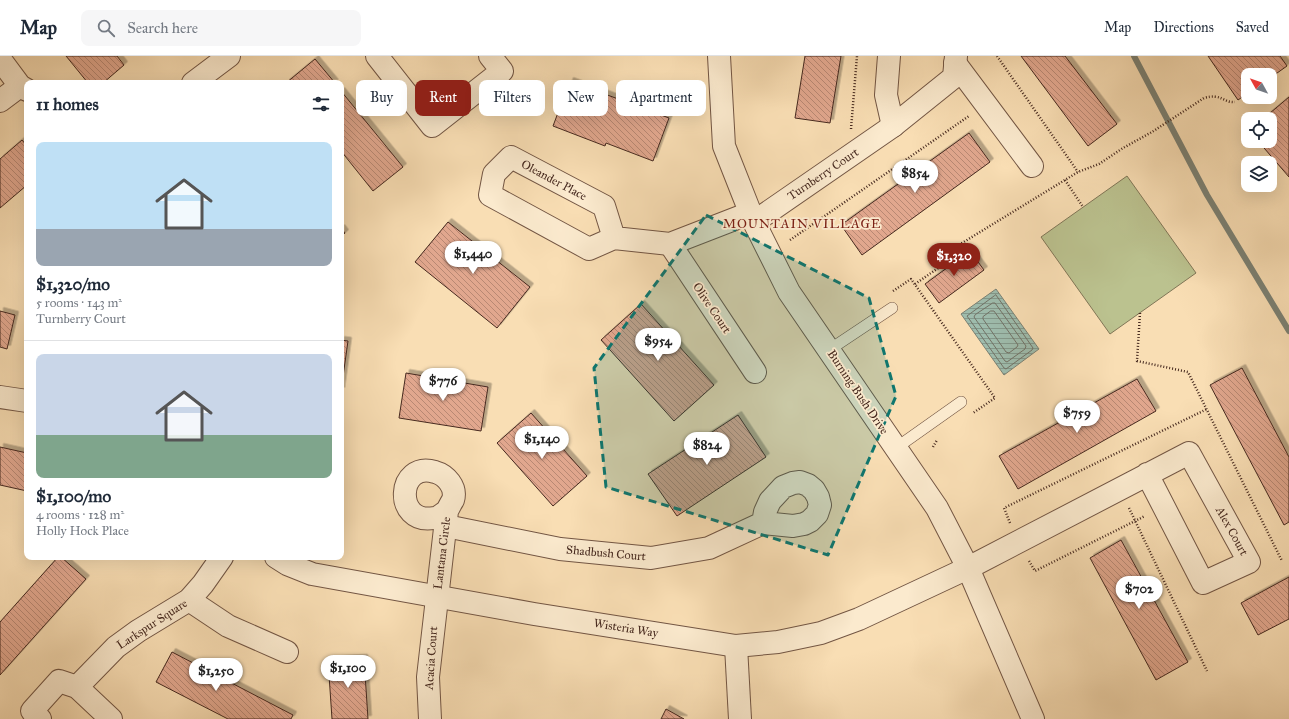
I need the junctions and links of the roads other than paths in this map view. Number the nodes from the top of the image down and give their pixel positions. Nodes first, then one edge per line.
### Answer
1 (229, 56) edge
2 (377, 56) edge
3 (490, 56) edge
4 (719, 56) edge
5 (889, 56) edge
6 (0, 58) edge
7 (956, 59) edge
8 (197, 80) edge
9 (24, 88) edge
10 (0, 101) edge
11 (893, 126) junction
12 (1032, 166) dead end
13 (752, 217) junction
14 (614, 238) junction
15 (670, 244) junction
16 (892, 308) dead end
17 (829, 350) junction
18 (755, 372) dead end
19 (0, 396) edge
20 (24, 400) edge
21 (961, 402) dead end
22 (896, 448) junction
23 (1147, 474) junction
24 (447, 518) joint
25 (763, 523) dead end
26 (220, 560) edge
27 (281, 560) edge
28 (968, 568) junction
29 (437, 596) junction
30 (189, 600) junction
31 (736, 646) junction
32 (287, 652) dead end
33 (77, 687) junction
34 (40, 719) edge
35 (110, 719) edge
36 (430, 719) edge
37 (740, 719) edge
38 (1033, 719) edge

1 - 8 street
2 - 3 street
4 - 13 street, Burning Bush Drive
5 - 11 street
6 - 9 street
7 - 11 street, Turnberry Court
7 - 12 street, Turnberry Court
9 - 10 street
11 - 13 street, Turnberry Court
13 - 15 street, Oleander Place
13 - 17 street, Burning Bush Drive
14 - 14 street, Oleander Place
14 - 15 street, Oleander Place
15 - 18 street, Olive Court
16 - 17 lane
17 - 22 street, Burning Bush Drive
19 - 20 street
21 - 22 lane
22 - 28 street, Burning Bush Drive
23 - 23 street, Alex Court
23 - 28 street, Alex Court
24 - 25 street, Shadbush Court
24 - 29 street, Lantana Circle
26 - 30 street, Larkspur Square
27 - 29 street, Wisteria Way
28 - 31 street, Wisteria Way
28 - 38 street, Burning Bush Drive
29 - 31 street, Wisteria Way
29 - 36 street, Acacia Court
30 - 32 street
30 - 33 street, Larkspur Square
31 - 37 street
33 - 34 street
33 - 35 street

